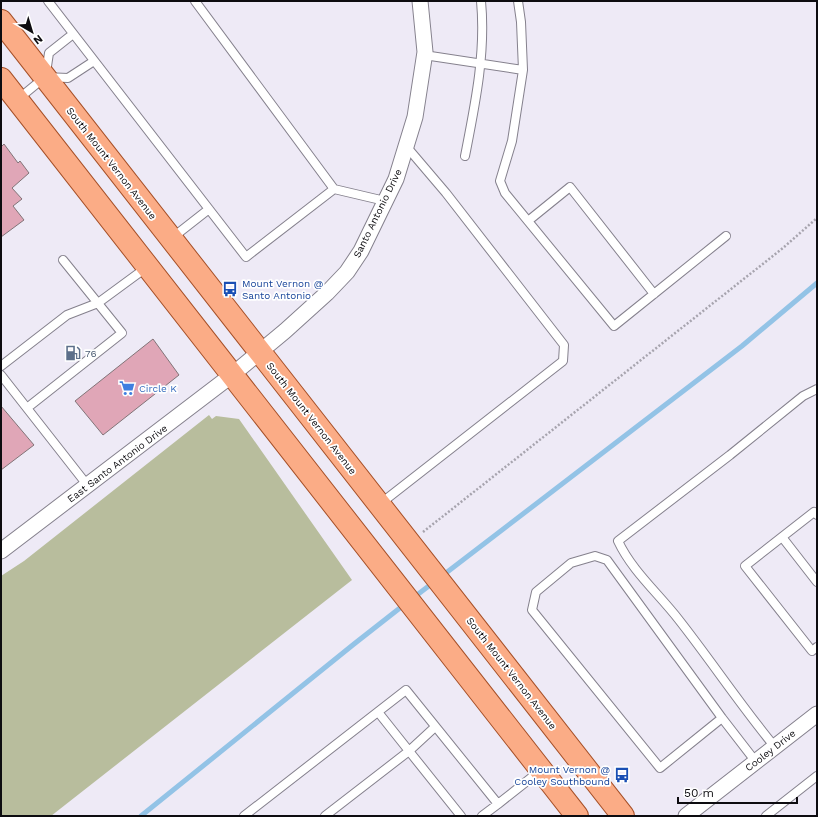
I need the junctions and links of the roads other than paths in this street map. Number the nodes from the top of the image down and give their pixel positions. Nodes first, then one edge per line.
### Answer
1 (48, 1) edge
2 (196, 1) edge
3 (420, 1) edge
4 (481, 1) edge
5 (518, 1) edge
6 (1, 21) edge
7 (73, 34) junction
8 (424, 55) junction
9 (94, 61) junction
10 (480, 63) junction
11 (524, 70) junction
12 (45, 77) junction
13 (1, 79) edge
14 (16, 100) junction
15 (406, 146) junction
16 (465, 156) dead end
17 (334, 189) junction
18 (385, 201) junction
19 (209, 209) junction
20 (528, 221) junction
21 (726, 236) dead end
22 (172, 239) junction
23 (63, 260) dead end
24 (148, 266) junction
25 (654, 294) junction
26 (98, 303) junction
27 (260, 351) junction
28 (1, 366) edge
29 (232, 374) junction
30 (1, 375) edge
31 (817, 389) edge
32 (27, 408) junction
33 (88, 486) junction
34 (380, 504) junction
35 (817, 515) edge
36 (782, 537) junction
37 (1, 552) edge
38 (817, 582) edge
39 (817, 647) edge
40 (378, 712) junction
41 (817, 714) edge
42 (722, 718) junction
43 (435, 727) junction
44 (775, 747) junction
45 (409, 751) junction
46 (756, 762) junction
47 (540, 770) junction
48 (817, 776) edge
49 (498, 804) junction
50 (244, 816) edge
51 (325, 816) edge
52 (461, 816) edge
53 (482, 816) edge
54 (577, 816) edge
55 (623, 816) edge
56 (686, 816) edge
57 (766, 816) edge

1 - 7 lane
2 - 17 lane
3 - 8 street, Santo Antonio Drive
4 - 10 lane
5 - 11 lane
6 - 12 main road, South Mount Vernon Avenue
7 - 9 lane
7 - 12 lane
8 - 10 lane
8 - 15 street, Santo Antonio Drive
9 - 12 lane
9 - 19 lane
10 - 11 lane
10 - 16 lane
11 - 20 lane
12 - 14 lane
12 - 22 main road, South Mount Vernon Avenue
13 - 14 main road
14 - 24 main road
15 - 18 street, Santo Antonio Drive
15 - 34 lane
17 - 18 lane
17 - 19 lane
18 - 27 street, Santo Antonio Drive
19 - 22 lane
20 - 25 lane
20 - 25 lane
21 - 25 lane
22 - 27 main road, South Mount Vernon Avenue
23 - 26 lane
24 - 26 lane
24 - 29 main road
26 - 28 lane
26 - 32 lane
27 - 29 street, Santo Antonio Drive
27 - 34 main road, South Mount Vernon Avenue
29 - 33 street, East Santo Antonio Drive
29 - 47 main road
30 - 32 lane
31 - 44 lane
32 - 33 lane
33 - 37 street, East Santo Antonio Drive
34 - 55 main road, South Mount Vernon Avenue
35 - 36 lane
36 - 38 lane
36 - 39 lane
40 - 43 lane
40 - 45 lane
40 - 50 lane
41 - 44 street, Cooley Drive
42 - 42 lane
42 - 46 lane
43 - 45 lane
43 - 49 lane
44 - 46 street, Cooley Drive
45 - 51 lane
45 - 52 lane
46 - 56 street, Cooley Drive
47 - 49 lane
47 - 54 main road
48 - 57 lane
49 - 53 lane

